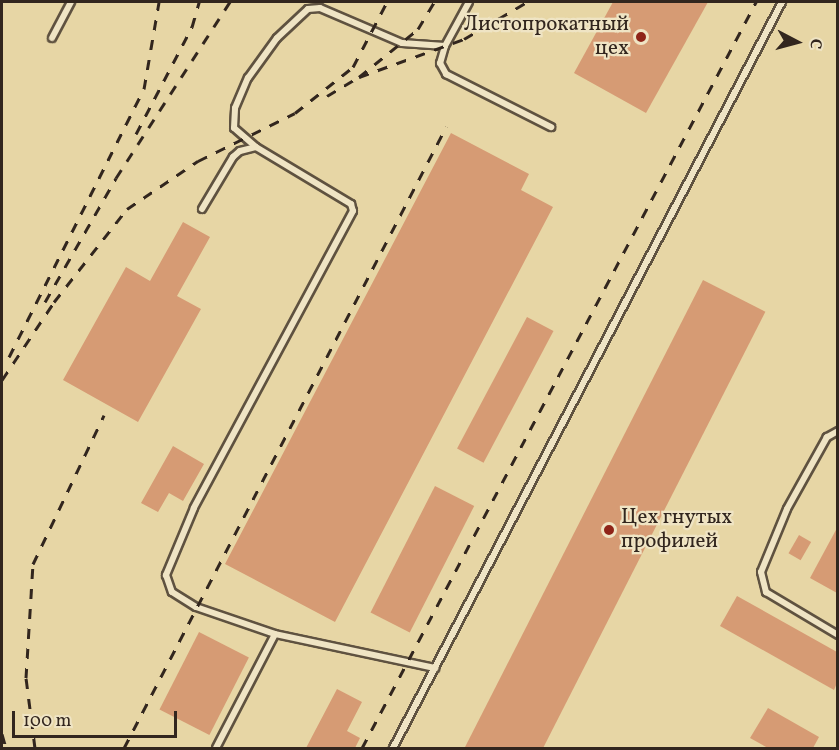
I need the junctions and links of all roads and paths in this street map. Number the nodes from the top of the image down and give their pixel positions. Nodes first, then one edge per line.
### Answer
1 (71, 2) edge
2 (469, 2) edge
3 (782, 2) edge
4 (52, 38) dead end
5 (445, 46) junction
6 (551, 127) dead end
7 (256, 147) junction
8 (202, 209) dead end
9 (837, 431) edge
10 (275, 634) junction
11 (837, 635) edge
12 (435, 668) junction
13 (216, 748) edge
14 (393, 748) edge

1 - 4 lane
2 - 5 lane
3 - 12 lane
5 - 6 lane
5 - 7 lane
7 - 8 lane
7 - 10 lane
9 - 11 lane
10 - 12 lane
10 - 13 lane
12 - 14 lane

